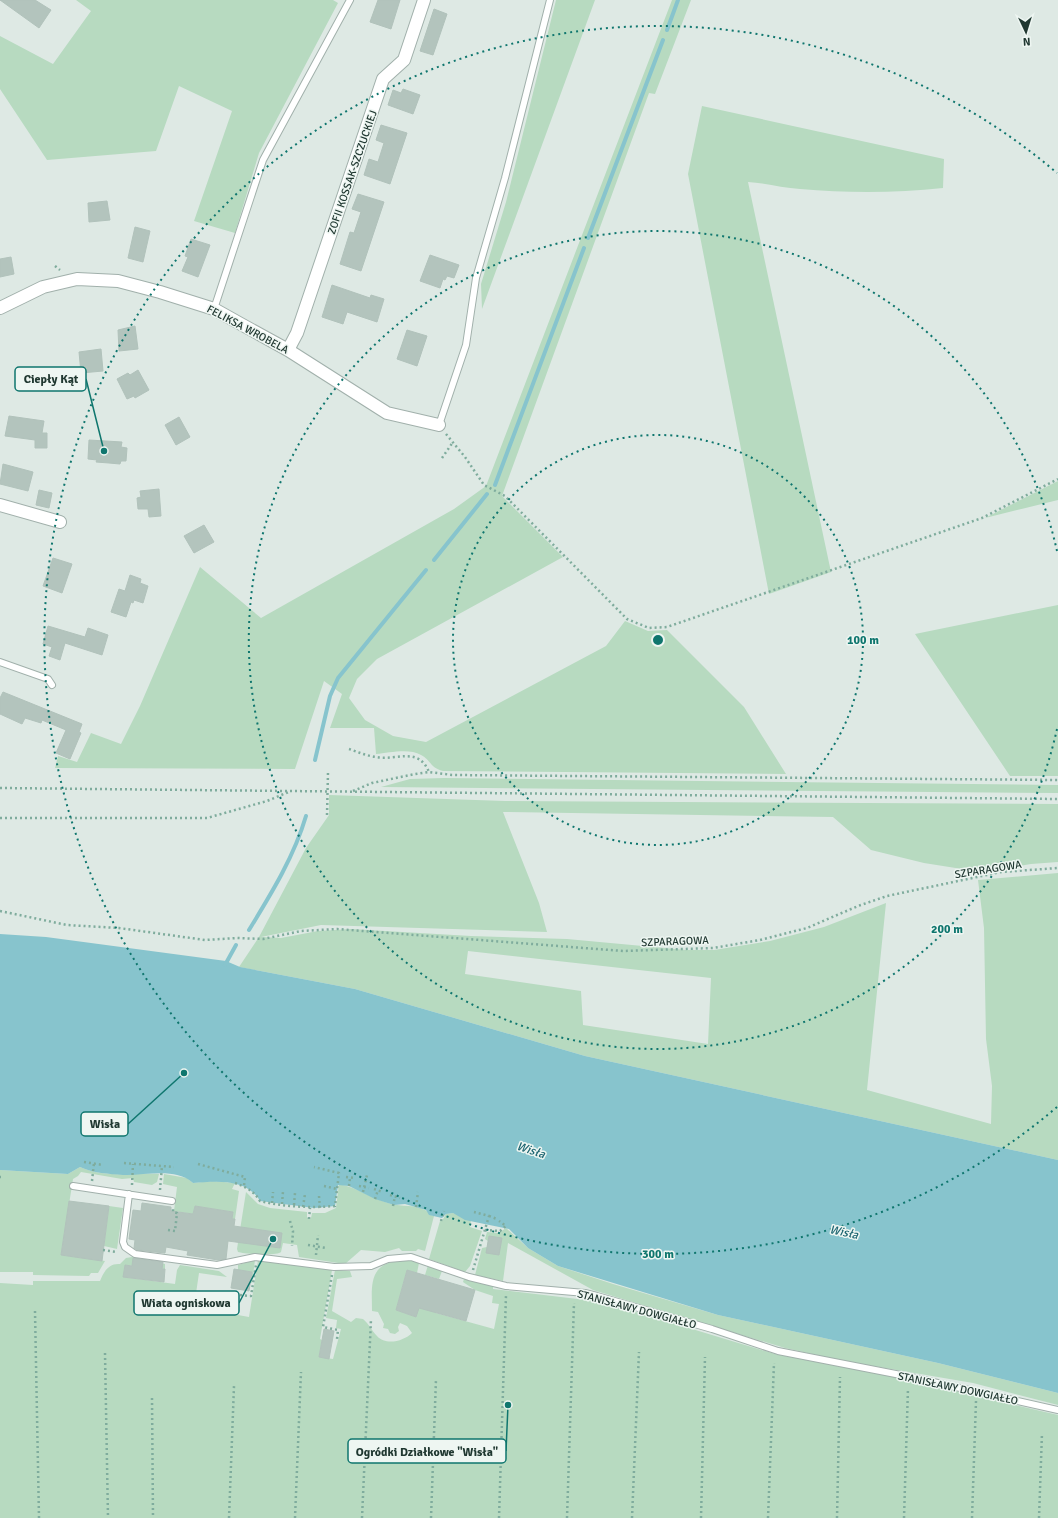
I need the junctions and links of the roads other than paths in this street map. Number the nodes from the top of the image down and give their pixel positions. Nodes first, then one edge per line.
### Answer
1 (350, 0) edge
2 (424, 0) edge
3 (550, 0) edge
4 (0, 308) edge
5 (214, 309) junction
6 (288, 350) junction
7 (439, 425) joint
8 (0, 505) edge
9 (60, 522) dead end
10 (0, 662) edge
11 (52, 685) dead end
12 (73, 1186) dead end
13 (128, 1194) junction
14 (172, 1201) dead end
15 (1058, 1410) edge

1 - 5 lane
2 - 6 street, ZOFII KOSSAK-SZCZUCKIEJ
3 - 7 lane
4 - 5 street, FELIKSA WROBELA
5 - 6 street, FELIKSA WROBELA
6 - 7 street, FELIKSA WROBELA
8 - 9 street
10 - 11 lane
12 - 13 lane
13 - 14 lane
13 - 15 lane, STANISŁAWY DOWGIAŁŁO

